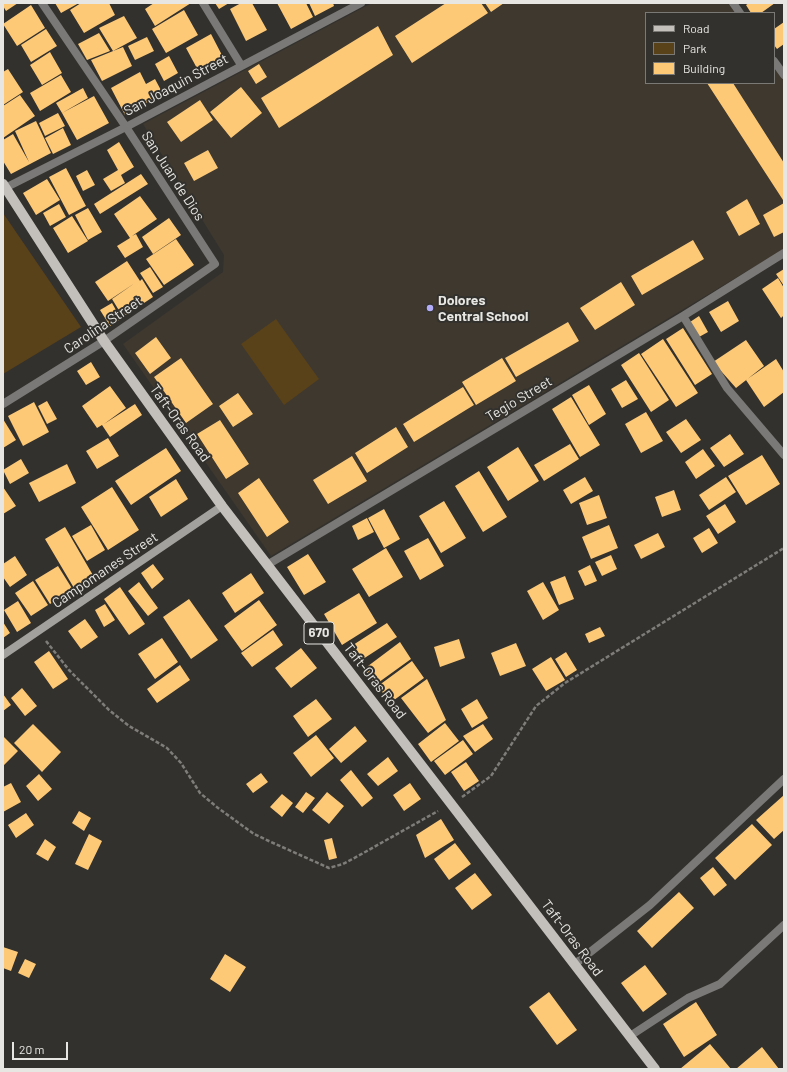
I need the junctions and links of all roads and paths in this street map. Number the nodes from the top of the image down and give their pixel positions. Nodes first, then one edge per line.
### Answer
1 (42, 3) edge
2 (203, 3) edge
3 (361, 3) edge
4 (733, 3) edge
5 (739, 12) edge
6 (775, 62) edge
7 (241, 65) junction
8 (784, 75) edge
9 (126, 127) junction
10 (4, 187) edge
11 (784, 253) edge
12 (215, 264) joint
13 (683, 316) junction
14 (104, 341) junction
15 (3, 404) edge
16 (784, 456) edge
17 (222, 506) junction
18 (267, 565) junction
19 (3, 655) edge
20 (784, 779) edge
21 (784, 925) edge
22 (575, 964) junction
23 (630, 1036) junction
24 (655, 1069) edge

1 - 9 street, San Juan de Dios
2 - 7 street
3 - 7 street, San Joaquin Street
4 - 5 street
6 - 8 street
7 - 9 street, San Joaquin Street
9 - 10 street, San Joaquin Street
9 - 12 street, San Juan de Dios
10 - 14 main road, Taft-Oras Road / 670
11 - 13 street, Tegio Street
12 - 14 street, Carolina Street
13 - 16 street
13 - 18 street, Tegio Street
14 - 15 street, Carolina Street
14 - 17 main road, Taft-Oras Road / 670
17 - 18 main road, Taft-Oras Road / 670
17 - 19 street, Campomanes Street
18 - 22 main road, Taft-Oras Road / 670
20 - 22 street
21 - 23 street
22 - 23 main road, Taft-Oras Road / 670
23 - 24 main road, Taft-Oras Road / 670

